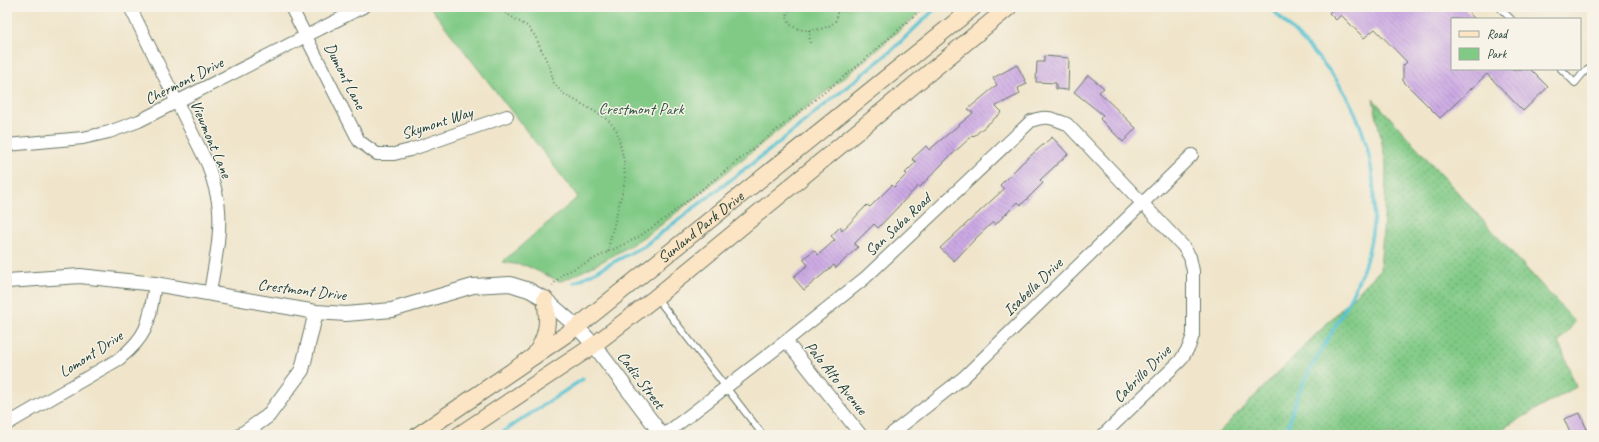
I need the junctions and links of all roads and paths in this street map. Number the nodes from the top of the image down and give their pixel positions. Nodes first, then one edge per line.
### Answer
1 (130, 7) edge
2 (292, 7) edge
3 (363, 7) edge
4 (495, 7) edge
5 (792, 7) edge
6 (834, 7) edge
7 (924, 7) edge
8 (974, 7) edge
9 (1009, 7) edge
10 (1499, 7) edge
11 (1510, 18) edge
12 (809, 30) junction
13 (306, 36) junction
14 (810, 45) dead end
15 (1592, 67) edge
16 (1562, 70) edge
17 (177, 102) junction
18 (507, 116) dead end
19 (7, 145) edge
20 (377, 154) joint
21 (1192, 155) dead end
22 (1142, 203) junction
23 (608, 253) junction
24 (7, 282) edge
25 (155, 284) junction
26 (210, 293) junction
27 (548, 293) junction
28 (656, 297) junction
29 (316, 312) junction
30 (577, 327) junction
31 (786, 341) junction
32 (594, 345) junction
33 (533, 357) junction
34 (726, 387) junction
35 (7, 424) edge
36 (241, 435) edge
37 (418, 435) edge
38 (458, 435) edge
39 (663, 435) edge
40 (763, 435) edge
41 (861, 435) edge
42 (890, 435) edge
43 (1103, 435) edge

1 - 17 street, Viewmont Lane
2 - 13 street, Dumont Lane
3 - 13 street, Chermont Drive
4 - 23 path
5 - 12 path
6 - 12 path
7 - 23 path
8 - 30 main road, Sunland Park Drive
9 - 28 main road, Sunland Park Drive
10 - 11 lane
12 - 14 path
13 - 17 street, Chermont Drive
13 - 20 street, Dumont Lane
15 - 16 lane
17 - 19 street, Chermont Drive
17 - 26 street, Viewmont Lane
18 - 20 street, Skymont Way
21 - 22 street, Isabella Drive
22 - 31 street, San Saba Road
22 - 42 street, Isabella Drive
22 - 43 street, Cabrillo Drive
23 - 27 path
24 - 25 street, Crestmont Drive
25 - 26 street, Crestmont Drive
25 - 35 street, Lomont Drive
26 - 29 street, Crestmont Drive
27 - 29 street, Crestmont Drive
27 - 30 street, Crestmont Drive
27 - 33 main road
28 - 32 main road, Sunland Park Drive
28 - 34 lane
29 - 36 street
30 - 32 street, Crestmont Drive
30 - 33 main road, Sunland Park Drive
31 - 34 street, San Saba Road
31 - 41 street, Palo Alto Avenue
32 - 38 main road, Sunland Park Drive
32 - 39 street, Cadiz Street
33 - 37 main road, Sunland Park Drive
34 - 39 street, San Saba Road
34 - 40 lane

